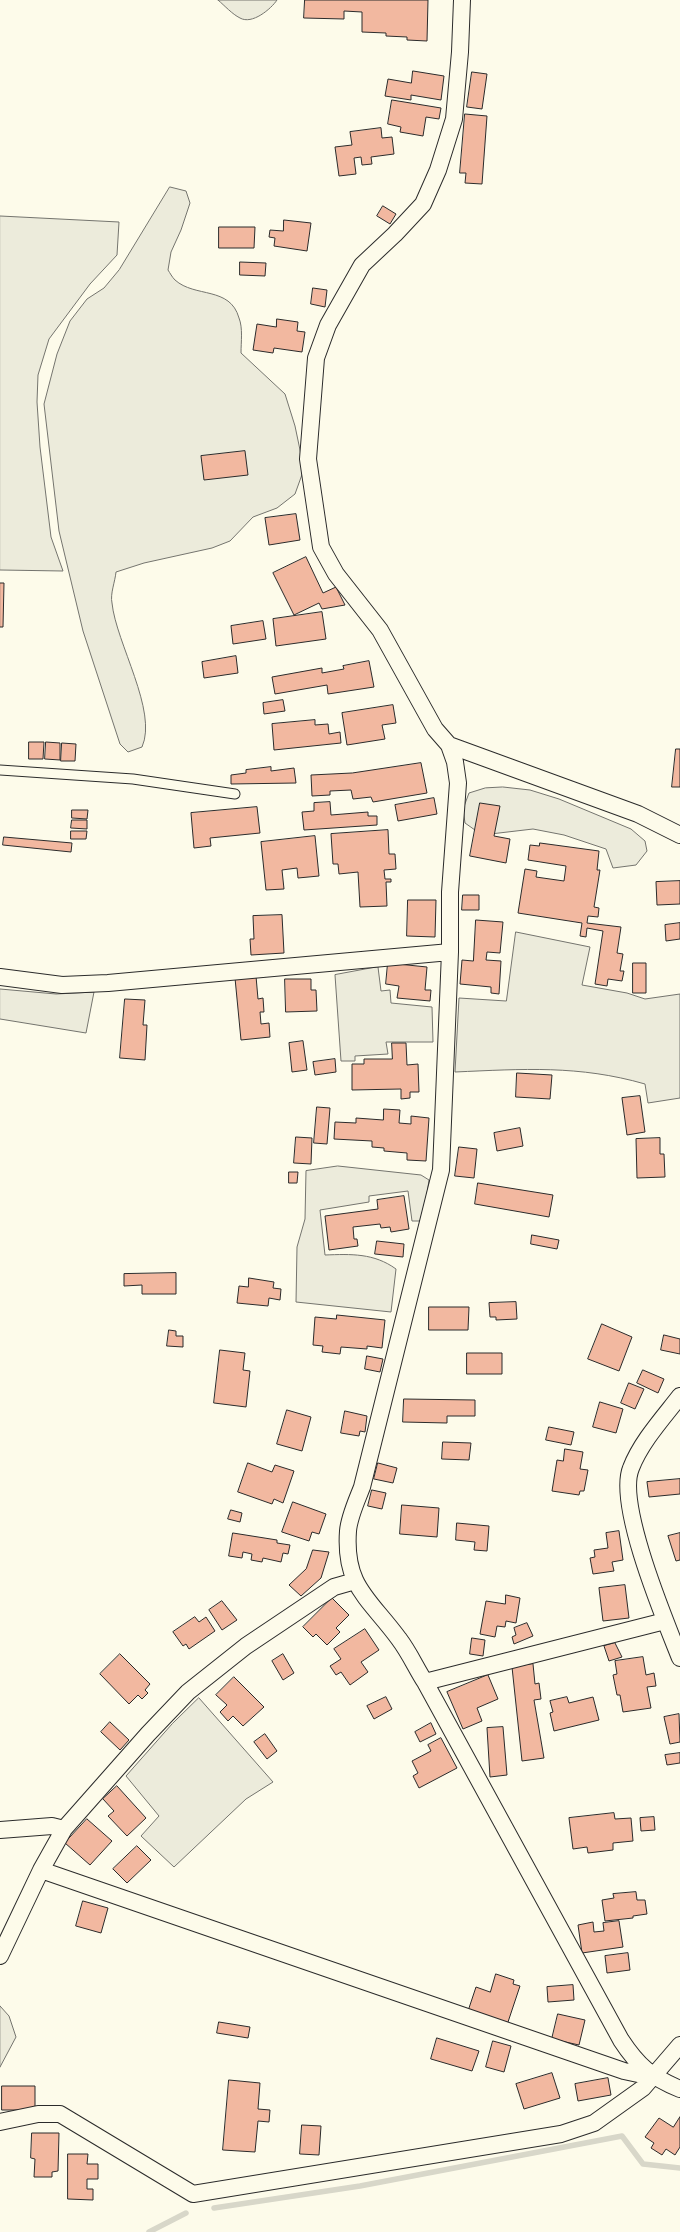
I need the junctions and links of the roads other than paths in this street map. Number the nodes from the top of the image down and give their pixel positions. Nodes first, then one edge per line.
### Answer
1 (462, 0) edge
2 (449, 745) junction
3 (0, 770) edge
4 (235, 794) dead end
5 (680, 835) edge
6 (450, 952) junction
7 (0, 977) edge
8 (680, 1396) edge
9 (354, 1581) junction
10 (665, 1621) junction
11 (680, 1658) edge
12 (425, 1682) junction
13 (64, 1829) junction
14 (0, 1830) edge
15 (41, 1870) junction
16 (0, 1956) edge
17 (680, 2045) edge
18 (653, 2077) junction
19 (680, 2089) edge
20 (0, 2122) edge

1 - 2 street
2 - 5 street
2 - 6 street
3 - 4 lane
6 - 7 street
6 - 9 street
8 - 10 street
9 - 12 street
9 - 13 street
10 - 11 street
10 - 12 street
12 - 18 street
13 - 14 street
13 - 15 street
15 - 16 street
15 - 18 street
17 - 18 street
18 - 19 street
18 - 20 street

